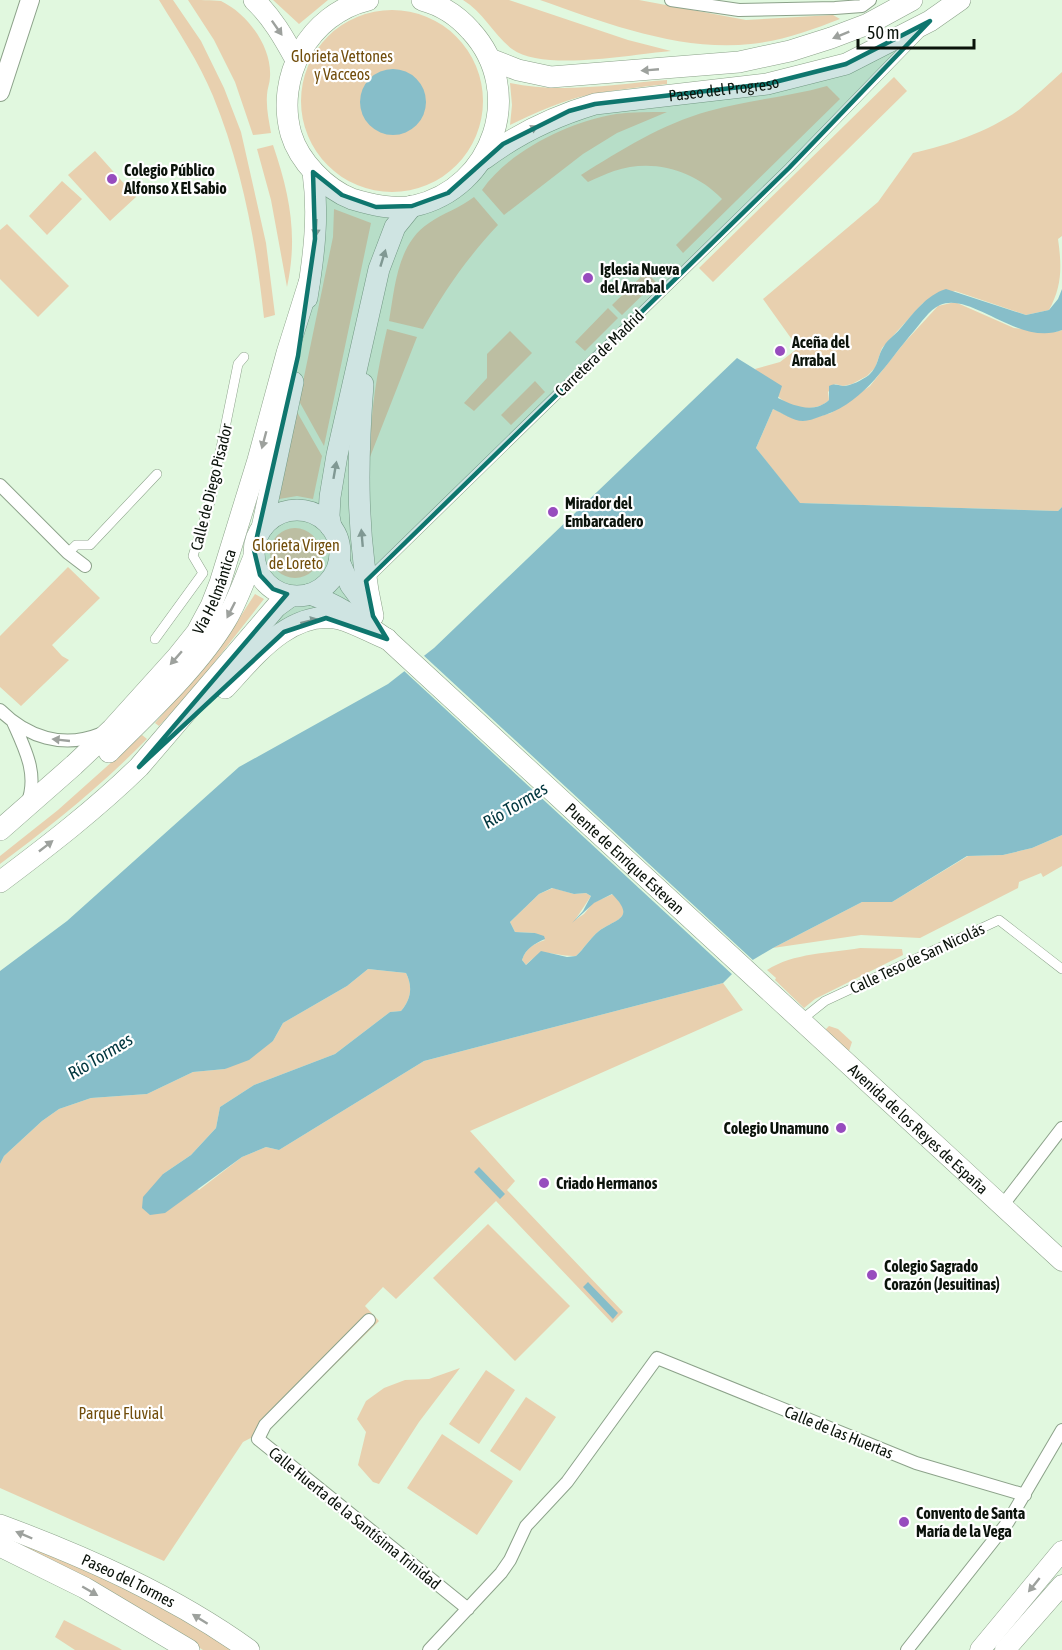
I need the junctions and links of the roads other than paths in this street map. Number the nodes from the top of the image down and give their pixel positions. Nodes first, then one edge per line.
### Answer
1 (30, 0) edge
2 (254, 0) edge
3 (368, 0) edge
4 (422, 0) edge
5 (671, 0) edge
6 (912, 0) edge
7 (960, 0) edge
8 (866, 3) edge
9 (930, 21) junction
10 (490, 59) junction
11 (296, 60) junction
12 (0, 92) edge
13 (481, 161) junction
14 (314, 172) junction
15 (412, 207) junction
16 (309, 283) junction
17 (370, 315) junction
18 (244, 357) dead end
19 (157, 474) dead end
20 (0, 485) edge
21 (262, 528) junction
22 (331, 528) junction
23 (68, 554) junction
24 (254, 557) junction
25 (339, 560) junction
26 (85, 566) dead end
27 (366, 581) junction
28 (300, 595) junction
29 (373, 616) junction
30 (156, 639) dead end
31 (391, 643) junction
32 (0, 710) edge
33 (13, 722) junction
34 (112, 729) junction
35 (139, 767) junction
36 (25, 808) junction
37 (0, 830) edge
38 (0, 840) edge
39 (0, 882) edge
40 (1062, 969) edge
41 (774, 997) joint
42 (800, 1021) junction
43 (1062, 1128) edge
44 (1002, 1206) junction
45 (1062, 1261) edge
46 (369, 1320) dead end
47 (1062, 1430) edge
48 (1025, 1495) junction
49 (0, 1525) edge
50 (0, 1546) edge
51 (1062, 1551) edge
52 (1062, 1585) edge
53 (468, 1609) junction
54 (189, 1650) edge
55 (249, 1650) edge
56 (429, 1650) edge
57 (907, 1650) edge
58 (980, 1650) edge
59 (1005, 1650) edge

1 - 12 main road
2 -> 11 highway
3 - 11 highway
4 - 10 highway
5 - 8 street
6 -> 10 highway, Paseo del Progreso
7 - 9 highway, Paseo del Progreso
13 -> 9 highway, Paseo del Progreso
9 - 27 street, Carretera de Madrid
10 - 13 highway
11 - 14 highway
13 - 15 highway
14 - 15 highway
14 -> 16 highway, Vía Helmántica
17 -> 15 highway
16 - 21 highway, Vía Helmántica
16 -> 34 highway, Vía Helmántica
22 -> 17 highway
27 -> 17 highway
18 - 30 street, Calle de Diego Pisador
19 - 23 street
20 - 23 street
21 - 22 highway
21 - 24 highway
22 - 25 highway
23 - 26 street
24 - 28 highway
24 -> 38 highway, Vía Helmántica
25 - 28 highway
25 - 29 main road
27 - 29 highway
28 - 31 main road
28 - 35 highway
29 - 31 main road
35 -> 31 highway
31 - 41 main road, Puente de Enrique Estevan
32 - 33 street
34 -> 33 street
33 - 36 street
34 - 36 highway, Vía Helmántica
39 -> 35 highway
36 - 37 highway, Vía Helmántica
40 - 42 street, Calle Teso de San Nicolás
41 - 42 main road, Avenida de los Reyes de España
42 - 44 main road, Avenida de los Reyes de España
43 - 44 street
44 - 45 main road, Avenida de los Reyes de España
46 - 53 street, Calle Huerta de la Santísima Trinidad
47 - 48 street
48 - 53 street, Calle de las Huertas
48 - 57 street
55 -> 49 highway, Paseo del Tormes
50 -> 54 highway, Paseo del Tormes
51 -> 58 main road
52 - 59 main road
53 - 56 street

